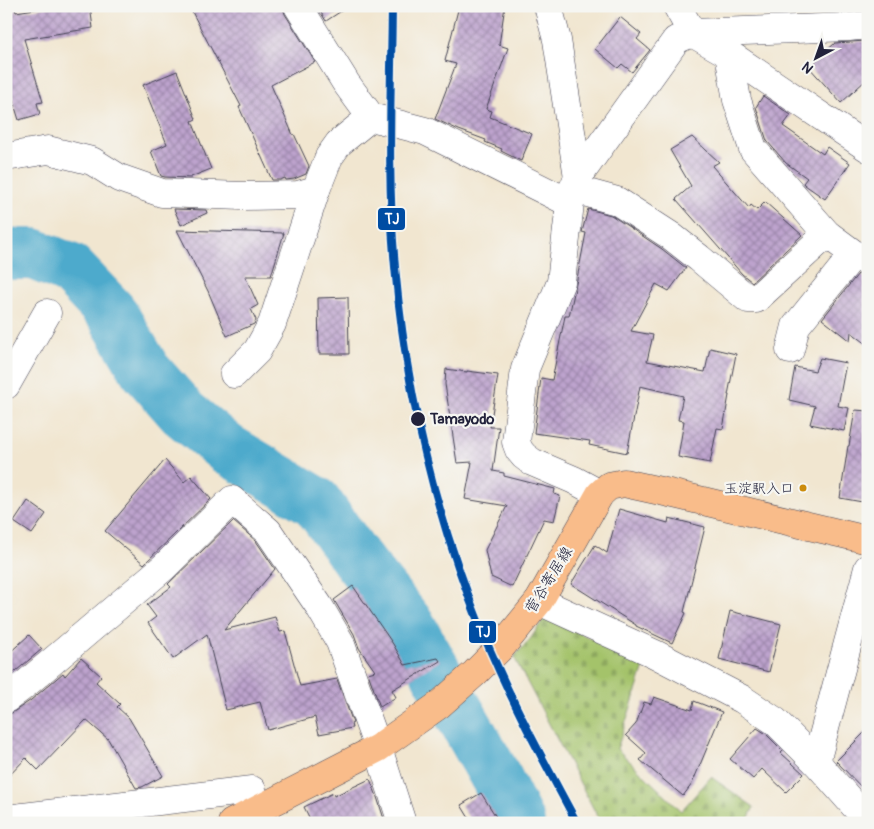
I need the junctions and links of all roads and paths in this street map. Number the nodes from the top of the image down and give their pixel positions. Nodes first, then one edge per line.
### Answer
1 (298, 6) edge
2 (548, 6) edge
3 (677, 6) edge
4 (868, 25) edge
5 (692, 33) junction
6 (729, 54) junction
7 (371, 117) junction
8 (868, 148) edge
9 (6, 157) edge
10 (316, 190) junction
11 (573, 190) junction
12 (827, 234) junction
13 (861, 258) edge
14 (47, 313) dead end
15 (790, 350) dead end
16 (234, 374) dead end
17 (6, 385) edge
18 (600, 494) junction
19 (868, 540) edge
20 (868, 568) edge
21 (539, 601) junction
22 (6, 699) edge
23 (378, 748) junction
24 (816, 762) junction
25 (257, 809) junction
26 (6, 820) edge
27 (868, 821) edge
28 (232, 823) edge
29 (402, 823) edge

1 - 7 street
2 - 11 street
3 - 5 street
4 - 5 street
5 - 6 street
5 - 11 street
6 - 8 street
6 - 12 street
7 - 10 street
7 - 11 street
9 - 10 street
10 - 16 street
11 - 12 street
11 - 18 street
12 - 13 street
13 - 15 street
14 - 17 street
18 - 19 main road
18 - 21 main road, 菅谷寄居線
20 - 24 street
21 - 23 main road, 菅谷寄居線
21 - 24 street
22 - 23 street
23 - 25 main road, 菅谷寄居線
23 - 29 street
24 - 27 street
25 - 26 street
25 - 28 main road, 菅谷寄居線

